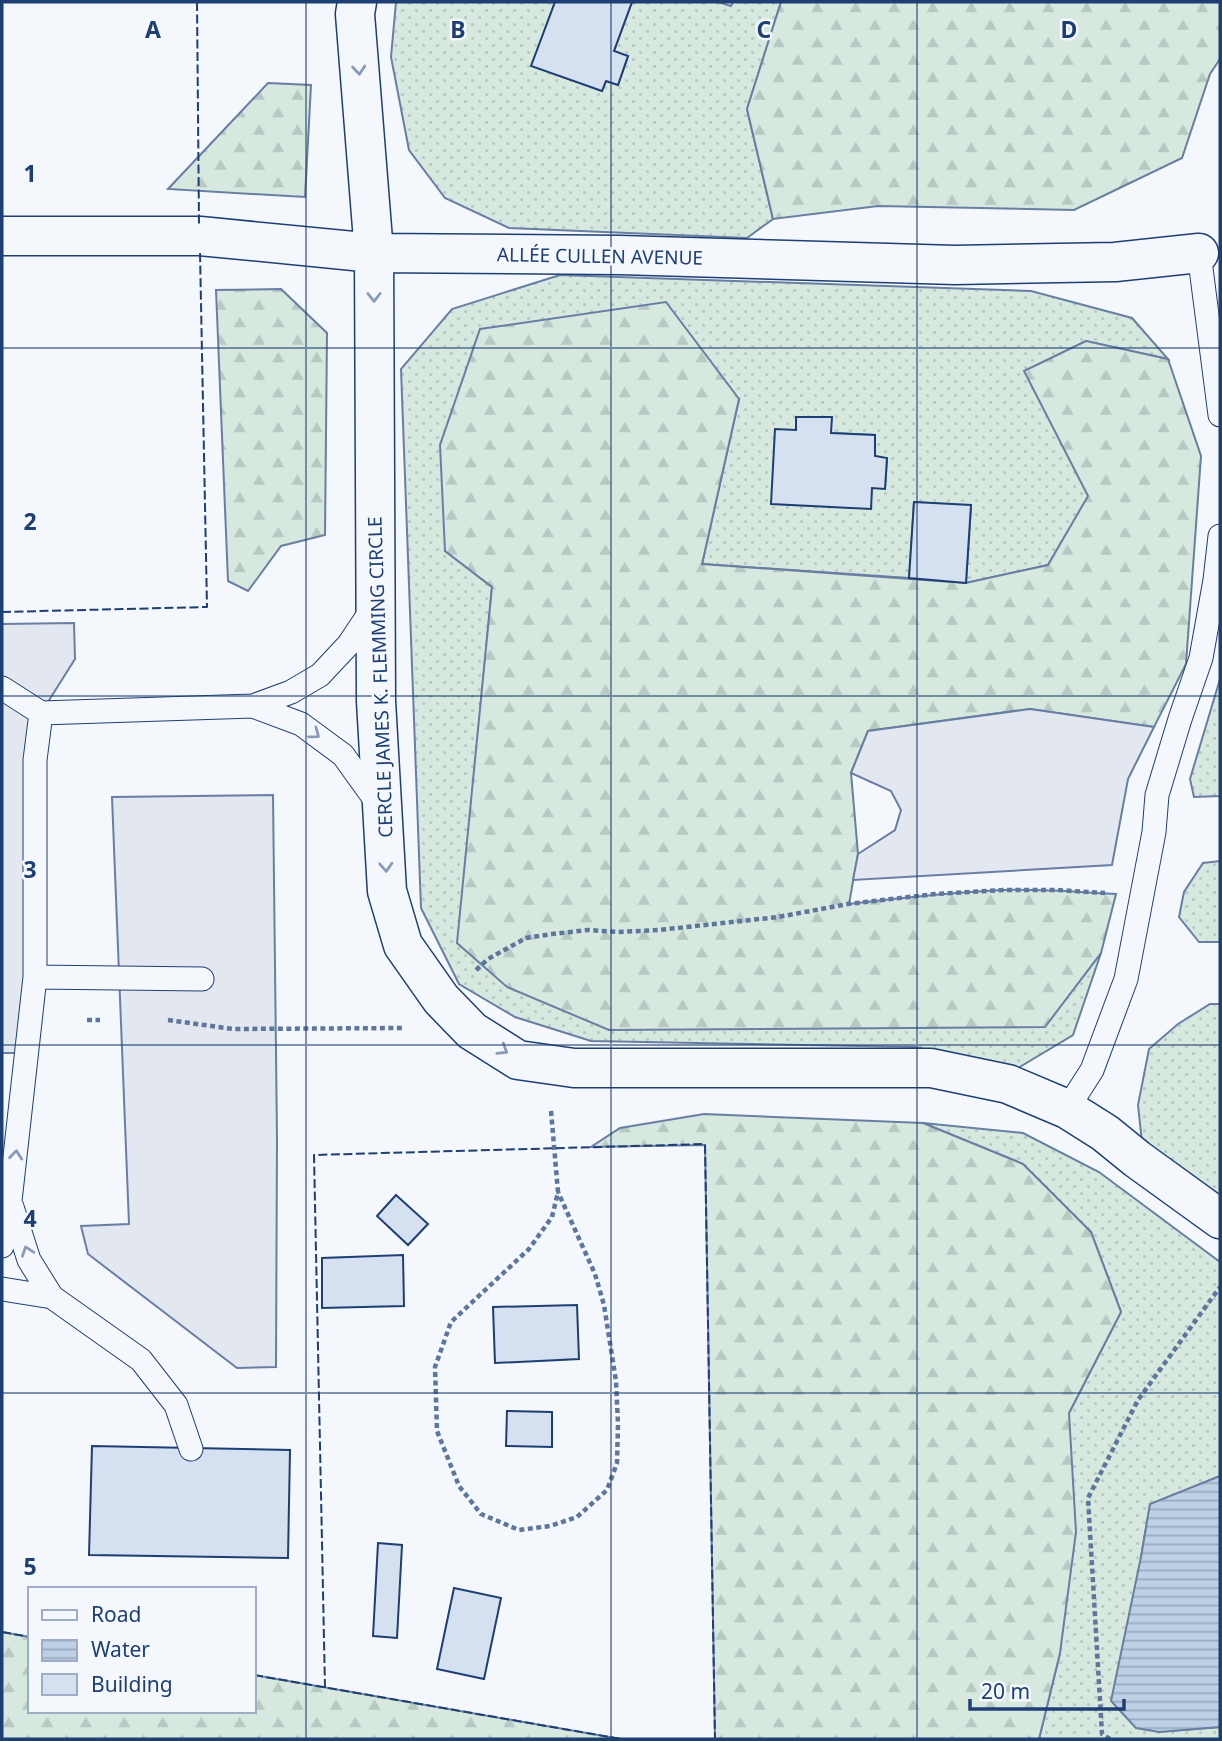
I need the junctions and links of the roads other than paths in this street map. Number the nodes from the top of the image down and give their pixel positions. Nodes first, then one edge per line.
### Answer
1 (354, 6) edge
2 (2, 236) edge
3 (374, 253) junction
4 (1199, 253) joint
5 (1220, 415) edge
6 (1220, 536) edge
7 (376, 605) junction
8 (2, 688) edge
9 (253, 706) junction
10 (41, 713) junction
11 (382, 810) junction
12 (35, 977) junction
13 (202, 979) dead end
14 (1067, 1110) junction
15 (10, 1201) junction
16 (1220, 1219) edge
17 (2, 1246) edge
18 (2, 1289) edge
19 (52, 1297) junction
20 (191, 1449) dead end

1 -> 3 street, CERCLE JAMES K. FLEMMING CIRCLE
2 - 3 street, ALLÉE CULLEN AVENUE
3 - 4 street, ALLÉE CULLEN AVENUE
3 -> 7 street, CERCLE JAMES K. FLEMMING CIRCLE
4 - 5 lane
6 - 14 lane
7 - 9 lane
7 - 11 street, CERCLE JAMES K. FLEMMING CIRCLE
8 - 10 lane
9 - 10 lane
9 -> 11 lane
10 - 12 lane
11 -> 14 street, CERCLE JAMES K. FLEMMING CIRCLE
12 - 13 lane
15 -> 12 lane
14 - 16 street, CERCLE JAMES K. FLEMMING CIRCLE
15 - 17 lane
19 -> 15 lane
18 - 19 lane
19 - 20 lane

